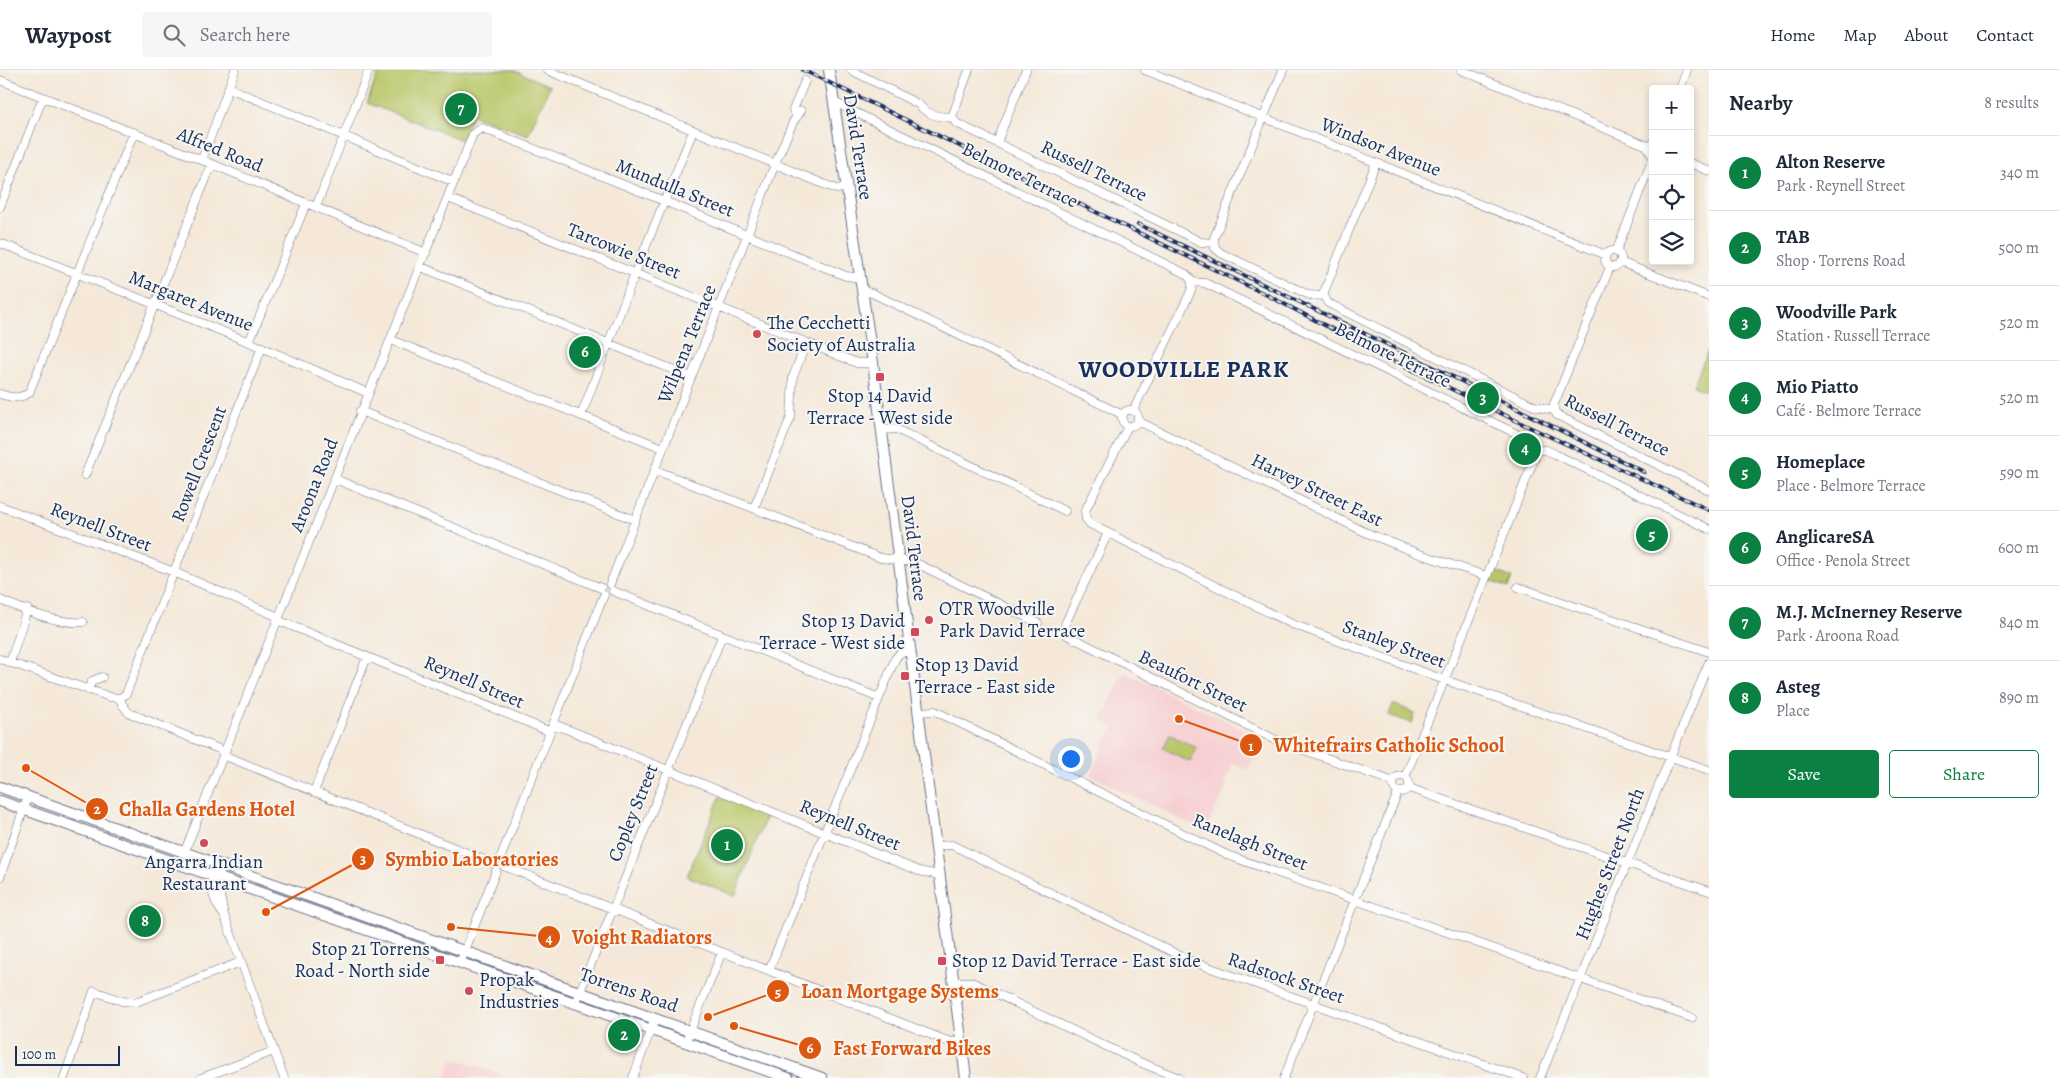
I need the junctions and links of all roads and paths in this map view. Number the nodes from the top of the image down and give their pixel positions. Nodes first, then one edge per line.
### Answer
1 (235, 70) edge
2 (369, 70) edge
3 (546, 70) edge
4 (829, 70) edge
5 (970, 70) edge
6 (1026, 70) edge
7 (1145, 70) edge
8 (1283, 70) edge
9 (1461, 70) edge
10 (1687, 70) edge
11 (854, 71) edge
12 (0, 80) edge
13 (805, 81) dead end
14 (1681, 85) edge
15 (229, 88) junction
16 (43, 97) junction
17 (834, 102) junction
18 (952, 117) junction
19 (1263, 117) junction
20 (477, 130) joint
21 (693, 131) junction
22 (134, 132) junction
23 (345, 136) junction
24 (997, 142) junction
25 (1649, 143) edge
26 (202, 160) junction
27 (1376, 163) junction
28 (212, 164) junction
29 (775, 164) junction
30 (1694, 165) edge
31 (1649, 167) edge
32 (1709, 171) edge
33 (454, 182) junction
34 (846, 187) junction
35 (448, 198) junction
36 (664, 201) junction
37 (306, 204) junction
38 (0, 207) edge
39 (316, 207) junction
40 (747, 235) junction
41 (0, 243) edge
42 (1214, 243) junction
43 (1616, 252) junction
44 (426, 253) junction
45 (1606, 255) junction
46 (1620, 262) junction
47 (1610, 266) junction
48 (421, 267) junction
49 (77, 273) junction
50 (635, 273) junction
51 (861, 278) junction
52 (1191, 280) junction
53 (862, 291) junction
54 (1324, 294) junction
55 (1709, 297) edge
56 (156, 304) junction
57 (719, 308) junction
58 (391, 340) junction
59 (250, 342) junction
60 (609, 343) junction
61 (806, 343) junction
62 (262, 347) junction
63 (873, 363) junction
64 (691, 377) junction
65 (368, 393) junction
66 (0, 394) edge
67 (1554, 410) junction
68 (360, 411) junction
69 (1133, 411) junction
70 (1123, 415) junction
71 (581, 416) junction
72 (1138, 421) junction
73 (1128, 426) junction
74 (882, 430) junction
75 (663, 448) junction
76 (1536, 450) junction
77 (654, 470) junction
78 (85, 475) dead end
79 (335, 479) junction
80 (1709, 490) edge
81 (0, 506) edge
82 (754, 508) junction
83 (1065, 511) dead end
84 (635, 520) junction
85 (1709, 529) edge
86 (1108, 533) junction
87 (898, 560) junction
88 (174, 572) junction
89 (1486, 576) junction
90 (611, 587) junction
91 (1518, 587) dead end
92 (602, 591) junction
93 (0, 600) edge
94 (27, 609) junction
95 (277, 620) junction
96 (83, 622) dead end
97 (1038, 623) dead end
98 (722, 636) junction
99 (910, 651) junction
100 (1709, 652) edge
101 (367, 657) junction
102 (0, 659) edge
103 (1709, 662) edge
104 (10, 663) junction
105 (102, 677) dead end
106 (1444, 680) junction
107 (88, 690) junction
108 (120, 698) junction
109 (879, 698) junction
110 (918, 712) junction
111 (552, 728) junction
112 (223, 753) junction
113 (1669, 757) junction
114 (668, 770) junction
115 (1709, 770) edge
116 (1405, 777) junction
117 (1394, 782) junction
118 (0, 788) edge
119 (1409, 788) junction
120 (314, 792) junction
121 (1398, 792) junction
122 (28, 797) junction
123 (0, 801) edge
124 (24, 810) junction
125 (825, 833) junction
126 (936, 846) junction
127 (184, 853) junction
128 (492, 863) junction
129 (502, 863) junction
130 (1628, 863) junction
131 (218, 866) junction
132 (496, 871) junction
133 (939, 875) junction
134 (0, 877) edge
135 (217, 877) junction
136 (1709, 891) edge
137 (1354, 900) junction
138 (612, 909) junction
139 (464, 951) junction
140 (722, 952) junction
141 (241, 962) junction
142 (460, 963) junction
143 (769, 970) junction
144 (1582, 979) junction
145 (954, 982) junction
146 (579, 992) junction
147 (575, 1004) junction
148 (1314, 1005) junction
149 (655, 1018) junction
150 (1692, 1018) dead end
151 (651, 1030) junction
152 (690, 1030) junction
153 (685, 1042) junction
154 (962, 1042) junction
155 (274, 1051) junction
156 (778, 1063) junction
157 (223, 1070) junction
158 (774, 1073) junction
159 (64, 1078) edge
160 (201, 1078) edge
161 (226, 1078) edge
162 (284, 1078) edge
163 (633, 1078) edge
164 (788, 1078) edge
165 (822, 1078) edge
166 (966, 1078) edge
167 (1179, 1078) edge
168 (1284, 1078) edge
169 (1522, 1078) edge
170 (1540, 1078) edge

1 - 15 street
2 - 23 street
3 - 21 street
4 - 17 main road, David Terrace
5 - 18 street
6 - 24 street
7 - 19 street, Windsor Avenue
8 - 19 street
9 - 25 street
10 - 14 street
11 - 18 street, Russell Terrace
12 - 16 street, Alfred Road
13 - 29 street, Wilpena Terrace
15 - 23 street
15 - 26 street
16 - 22 street, Alfred Road
16 - 38 street
17 - 34 main road, David Terrace
17 - 52 street, Belmore Terrace
18 - 24 street, Russell Terrace
19 - 27 street, Windsor Avenue
19 - 42 street
20 - 33 street, Aroona Road
20 - 36 street, Mundulla Street
21 - 29 street
21 - 36 street
22 - 26 street, Alfred Road
22 - 49 street
23 - 33 street
23 - 39 street
24 - 42 street, Russell Terrace
26 - 28 street, Alfred Road
27 - 45 street, Windsor Avenue
27 - 54 street
28 - 37 street, Alfred Road
28 - 56 street
29 - 34 street
29 - 40 street, Wilpena Terrace
30 - 32 street
31 - 43 street
33 - 35 street, Aroona Road
34 - 51 main road, David Terrace
35 - 44 street, Aroona Road
35 - 50 street, Tarcowie Street
36 - 40 street, Mundulla Street
36 - 50 street
37 - 39 street, Alfred Road
37 - 59 street
39 - 44 street, Alfred Road
40 - 51 street, Mundulla Street
40 - 57 street, Wilpena Terrace
41 - 49 street, Margaret Avenue
42 - 54 street, Russell Terrace
43 - 45 street
43 - 46 street
44 - 48 street, Aroona Road
45 - 47 street
46 - 47 street
46 - 55 street
47 - 67 street
48 - 58 street, Aroona Road
48 - 60 street
49 - 56 street, Margaret Avenue
49 - 66 street
50 - 57 street, Tarcowie Street
50 - 60 street
51 - 53 main road, David Terrace
52 - 69 street
52 - 76 street, Belmore Terrace
53 - 63 main road, David Terrace
53 - 70 street
54 - 67 street, Russell Terrace
56 - 59 street, Margaret Avenue
56 - 78 street
57 - 61 street, Tarcowie Street
57 - 64 street, Wilpena Terrace
58 - 65 street, Aroona Road
58 - 71 street
59 - 62 street, Margaret Avenue
60 - 64 street
60 - 71 street
61 - 63 street, Tarcowie Street
61 - 82 street
62 - 65 street, Margaret Avenue
62 - 88 street, Rowell Crescent
63 - 74 main road, David Terrace
64 - 75 street, Wilpena Terrace
65 - 68 street, Aroona Road
67 - 80 street, Russell Terrace
68 - 79 street, Aroona Road
68 - 84 street
69 - 70 street
69 - 72 street
70 - 73 street
71 - 75 street
72 - 73 street
72 - 89 street, Harvey Street East
73 - 86 street, Stanley Street
74 - 83 street
74 - 87 main road, David Terrace
75 - 77 street, Wilpena Terrace
76 - 85 street, Belmore Terrace
76 - 89 street
77 - 82 street
77 - 84 street, Wilpena Terrace
79 - 92 street
79 - 95 street, Aroona Road
81 - 88 street, Reynell Street
82 - 87 street
84 - 90 street, Wilpena Terrace
86 - 106 street, Stanley Street
86 - 117 street, Beaufort Street
87 - 97 street
87 - 99 main road, David Terrace
88 - 95 street, Reynell Street
88 - 108 street, Rowell Crescent
89 - 106 street
90 - 92 street
90 - 92 street
90 - 98 street
91 - 100 street
92 - 111 street
93 - 94 street
94 - 96 street
94 - 104 street
95 - 101 street, Reynell Street
95 - 112 street, Aroona Road
98 - 109 street
98 - 114 street, Copley Street
99 - 109 street
99 - 110 main road, David Terrace
101 - 111 street, Reynell Street
101 - 120 street
102 - 104 street
103 - 113 street, Hughes Street North
104 - 107 street
105 - 107 street
106 - 113 street, Stanley Street
106 - 116 street
107 - 108 street
108 - 112 street
109 - 125 street
110 - 126 main road, David Terrace
110 - 137 street, Ranelagh Street
111 - 114 street, Reynell Street
111 - 129 street
112 - 120 street
112 - 127 street, Aroona Road
113 - 115 street, Stanley Street
113 - 130 street, Hughes Street North
114 - 125 street, Reynell Street
114 - 138 street, Copley Street
116 - 117 street
116 - 119 street
117 - 121 street
118 - 122 main road, Torrens Road
119 - 121 street
119 - 130 street
120 - 128 street
121 - 137 street
122 - 124 street
122 - 127 main road, Torrens Road
123 - 124 main road, Torrens Road
124 - 134 street
124 - 135 main road, Torrens Road
125 - 133 street, Reynell Street
125 - 143 street
126 - 133 main road, David Terrace
126 - 148 street, Radstock Street
127 - 131 main road, Torrens Road
128 - 129 street
128 - 132 street
129 - 132 street
129 - 138 street
130 - 136 street
130 - 144 street, Hughes Street North
131 - 135 street
131 - 139 main road, Torrens Road
132 - 139 street
133 - 145 main road, David Terrace
135 - 141 street
135 - 142 main road, Torrens Road
137 - 144 street, Ranelagh Street
137 - 148 street
138 - 140 street
138 - 146 street, Copley Street
139 - 142 street
139 - 146 main road, Torrens Road
140 - 143 street
140 - 152 street
141 - 155 street
141 - 159 street
142 - 147 main road, Torrens Road
143 - 154 street
144 - 150 street, Ranelagh Street
144 - 170 street, Hughes Street North
145 - 154 main road, David Terrace
145 - 167 street
146 - 147 street, Copley Street
146 - 149 main road, Torrens Road
147 - 151 main road, Torrens Road
148 - 168 street
148 - 169 street, Radstock Street
149 - 151 street
149 - 152 main road, Torrens Road
151 - 153 main road, Torrens Road
151 - 163 street
152 - 153 street
152 - 156 main road, Torrens Road
153 - 158 main road, Torrens Road
154 - 166 main road, David Terrace
155 - 157 street
155 - 162 street
156 - 158 main road
156 - 165 main road, Torrens Road
157 - 160 street
157 - 161 street
158 - 164 main road, Torrens Road

